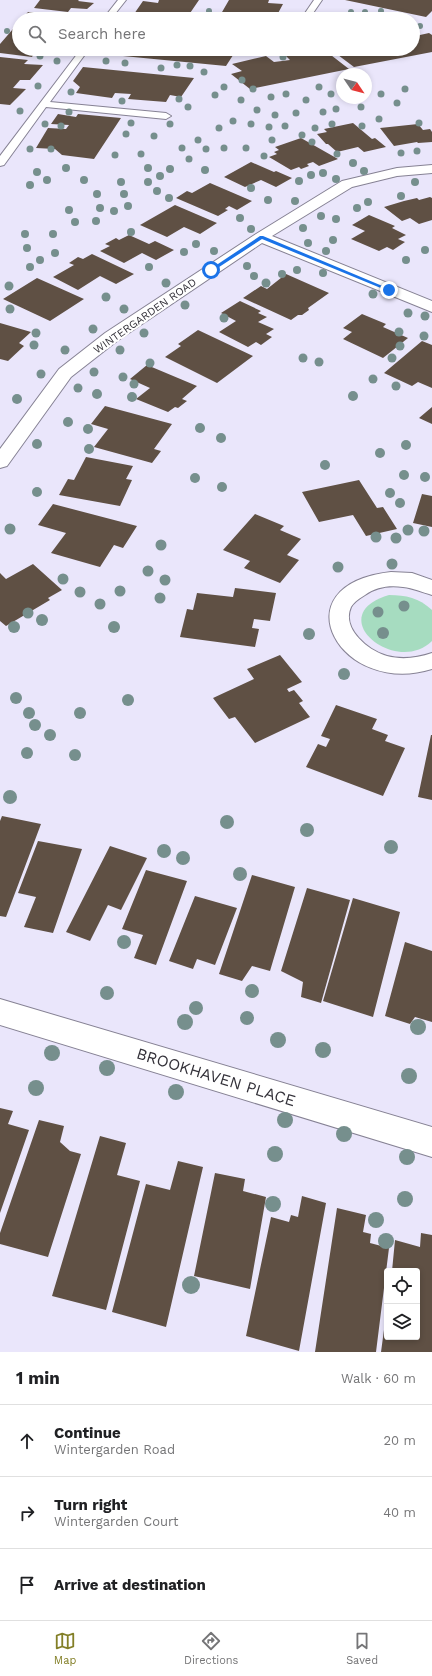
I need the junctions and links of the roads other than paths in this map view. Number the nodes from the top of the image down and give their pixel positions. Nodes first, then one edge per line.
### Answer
1 (122, 0) edge
2 (318, 0) edge
3 (113, 12) edge
4 (310, 12) edge
5 (80, 56) edge
6 (44, 104) junction
7 (166, 116) dead end
8 (0, 163) edge
9 (432, 169) edge
10 (261, 237) junction
11 (432, 308) edge
12 (0, 462) edge
13 (432, 588) edge
14 (432, 661) edge
15 (0, 1012) edge
16 (432, 1142) edge

1 - 3 lane
2 - 4 lane
5 - 6 lane
6 - 7 lane
6 - 8 lane
9 - 10 street, WINTERGARDEN ROAD
10 - 11 street
10 - 12 street, WINTERGARDEN ROAD
13 - 14 street
15 - 16 street, BROOKHAVEN PLACE

